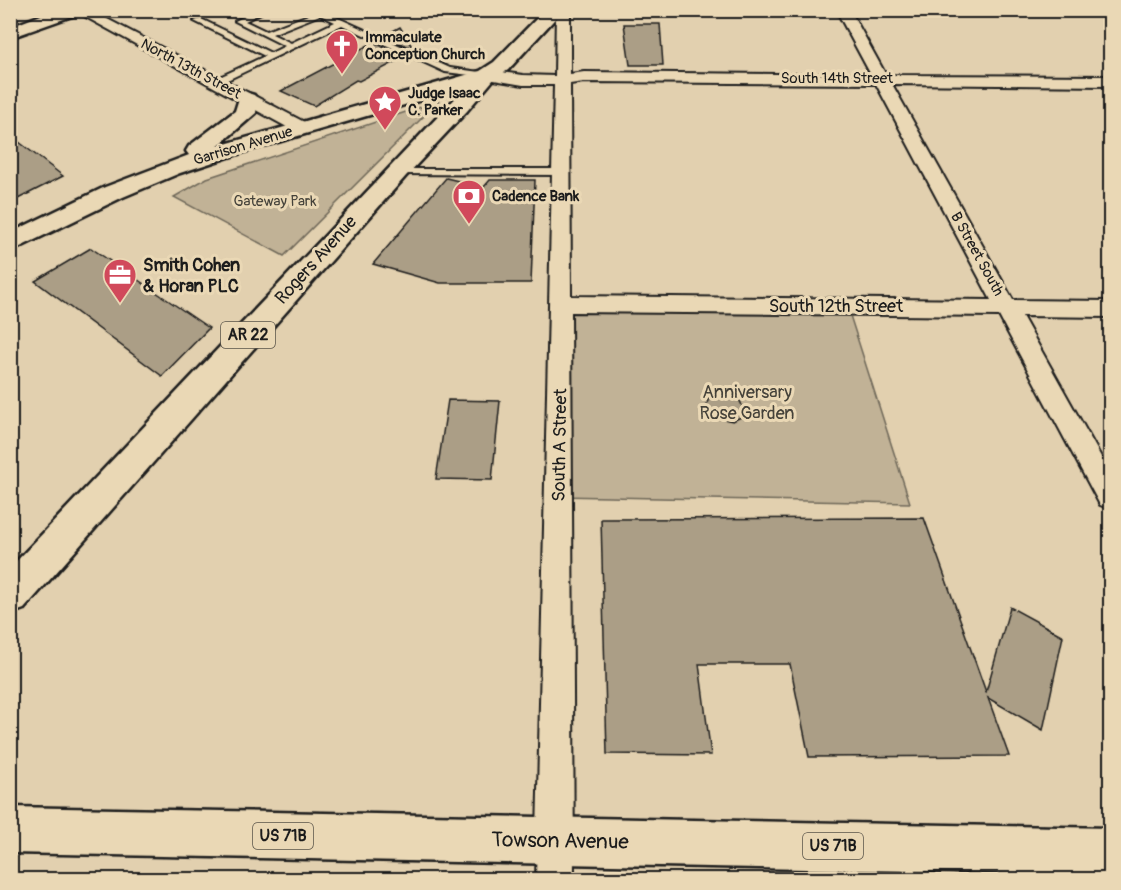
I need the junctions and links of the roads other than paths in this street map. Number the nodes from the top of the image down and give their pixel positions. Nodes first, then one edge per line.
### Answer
1 (72, 10) edge
2 (79, 10) edge
3 (264, 10) edge
4 (555, 10) edge
5 (563, 10) edge
6 (843, 10) edge
7 (327, 12) edge
8 (198, 21) dead end
9 (342, 22) junction
10 (10, 33) edge
11 (266, 34) junction
12 (291, 46) junction
13 (272, 56) junction
14 (487, 75) junction
15 (881, 79) junction
16 (563, 81) junction
17 (1110, 81) edge
18 (216, 82) junction
19 (247, 99) junction
20 (302, 128) junction
21 (172, 168) junction
22 (398, 171) junction
23 (562, 172) junction
24 (10, 244) edge
25 (561, 304) junction
26 (1006, 308) junction
27 (1110, 309) edge
28 (1110, 497) edge
29 (10, 596) edge
30 (10, 830) edge
31 (1110, 852) edge
32 (555, 860) edge

1 - 10 main road
2 - 18 street, North 13th Street
3 - 11 lane
4 - 14 main road, Rogers Avenue / AR 22
5 - 16 street, South A Street
6 - 15 street, B Street South
7 - 9 lane
7 - 11 lane
8 - 13 lane
9 - 12 lane
9 - 14 lane
11 - 12 lane
12 - 13 lane
13 - 18 lane
14 - 16 street, South 14th Street
14 - 20 main road, Garrison Avenue
14 - 22 main road, Rogers Avenue / AR 22
15 - 16 street, South 14th Street
15 - 17 street, South 14th Street
15 - 26 street, B Street South
16 - 23 street, South A Street
18 - 19 street, North 13th Street
19 - 20 street, North 13th Street
19 - 21 main road
20 - 21 main road, Garrison Avenue
21 - 24 main road, Garrison Avenue
22 - 23 lane
22 - 29 main road, Rogers Avenue / AR 22
23 - 25 street, South A Street
25 - 26 street, South 12th Street
25 - 32 street, South A Street
26 - 27 street, South 12th Street
26 - 28 street, B Street South
30 - 32 main road, Towson Avenue / US 71B
31 - 32 main road, Towson Avenue / US 71B

